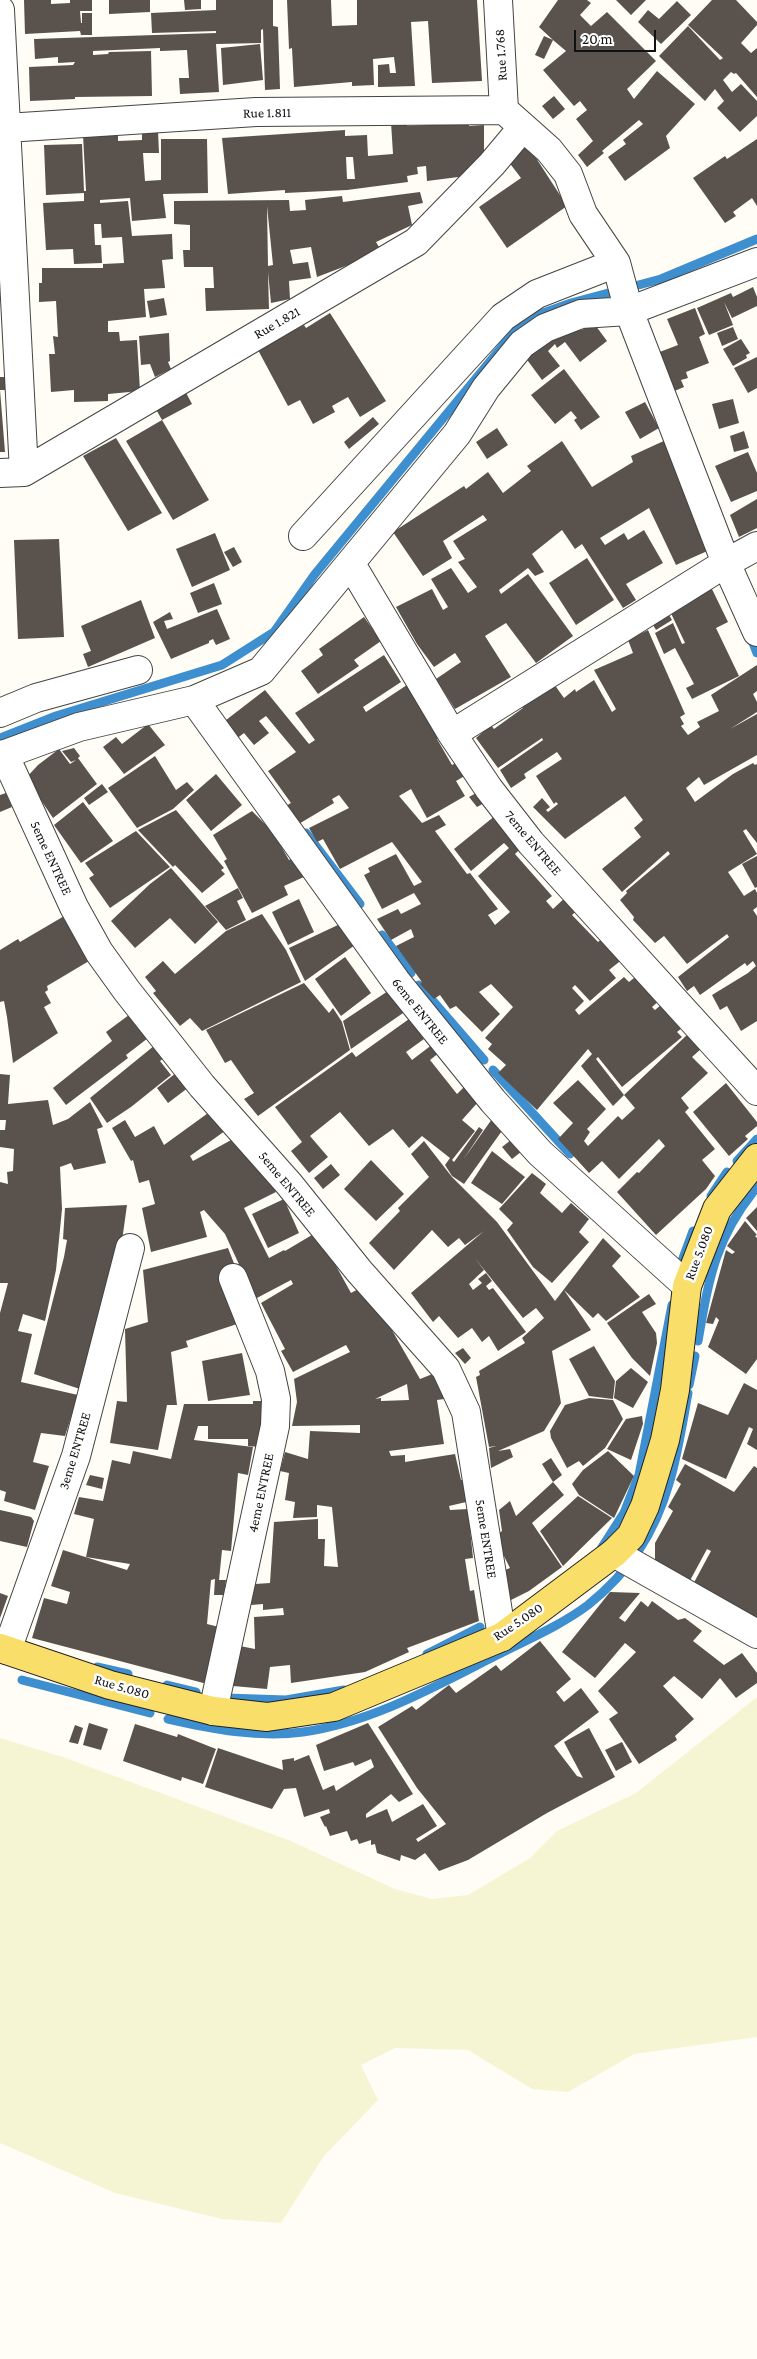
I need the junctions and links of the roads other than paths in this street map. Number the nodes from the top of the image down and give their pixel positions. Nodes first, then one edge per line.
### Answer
1 (498, 0) edge
2 (0, 10) edge
3 (513, 118) junction
4 (6, 128) junction
5 (757, 262) edge
6 (622, 289) junction
7 (12, 472) edge
8 (303, 536) dead end
9 (757, 546) edge
10 (726, 563) junction
11 (351, 564) junction
12 (757, 632) edge
13 (138, 670) dead end
14 (194, 700) junction
15 (0, 714) edge
16 (452, 734) junction
17 (2, 755) edge
18 (757, 1091) edge
19 (757, 1158) edge
20 (130, 1248) dead end
21 (233, 1278) dead end
22 (687, 1286) junction
23 (614, 1553) junction
24 (757, 1634) edge
25 (502, 1637) junction
26 (3, 1649) edge
27 (213, 1711) junction

1 - 3 street, Rue 1.768
2 - 4 street
3 - 4 street, Rue 1.811
3 - 6 street
3 - 7 street, Rue 1.821
4 - 7 street
5 - 6 street
6 - 8 street
6 - 10 street
6 - 11 street
9 - 10 street
10 - 12 street
10 - 16 street
11 - 14 street
11 - 16 street, 7eme ENTREE
13 - 15 street
14 - 17 street
14 - 22 street, 6eme ENTREE
16 - 18 street, 7eme ENTREE
17 - 25 street, 5eme ENTREE
19 - 22 main road, Rue 5.080
20 - 26 street, 3eme ENTREE
21 - 27 street, 4eme ENTREE
22 - 23 main road, Rue 5.080
23 - 24 street
23 - 25 main road, Rue 5.080
25 - 27 main road, Rue 5.080
26 - 27 main road, Rue 5.080

